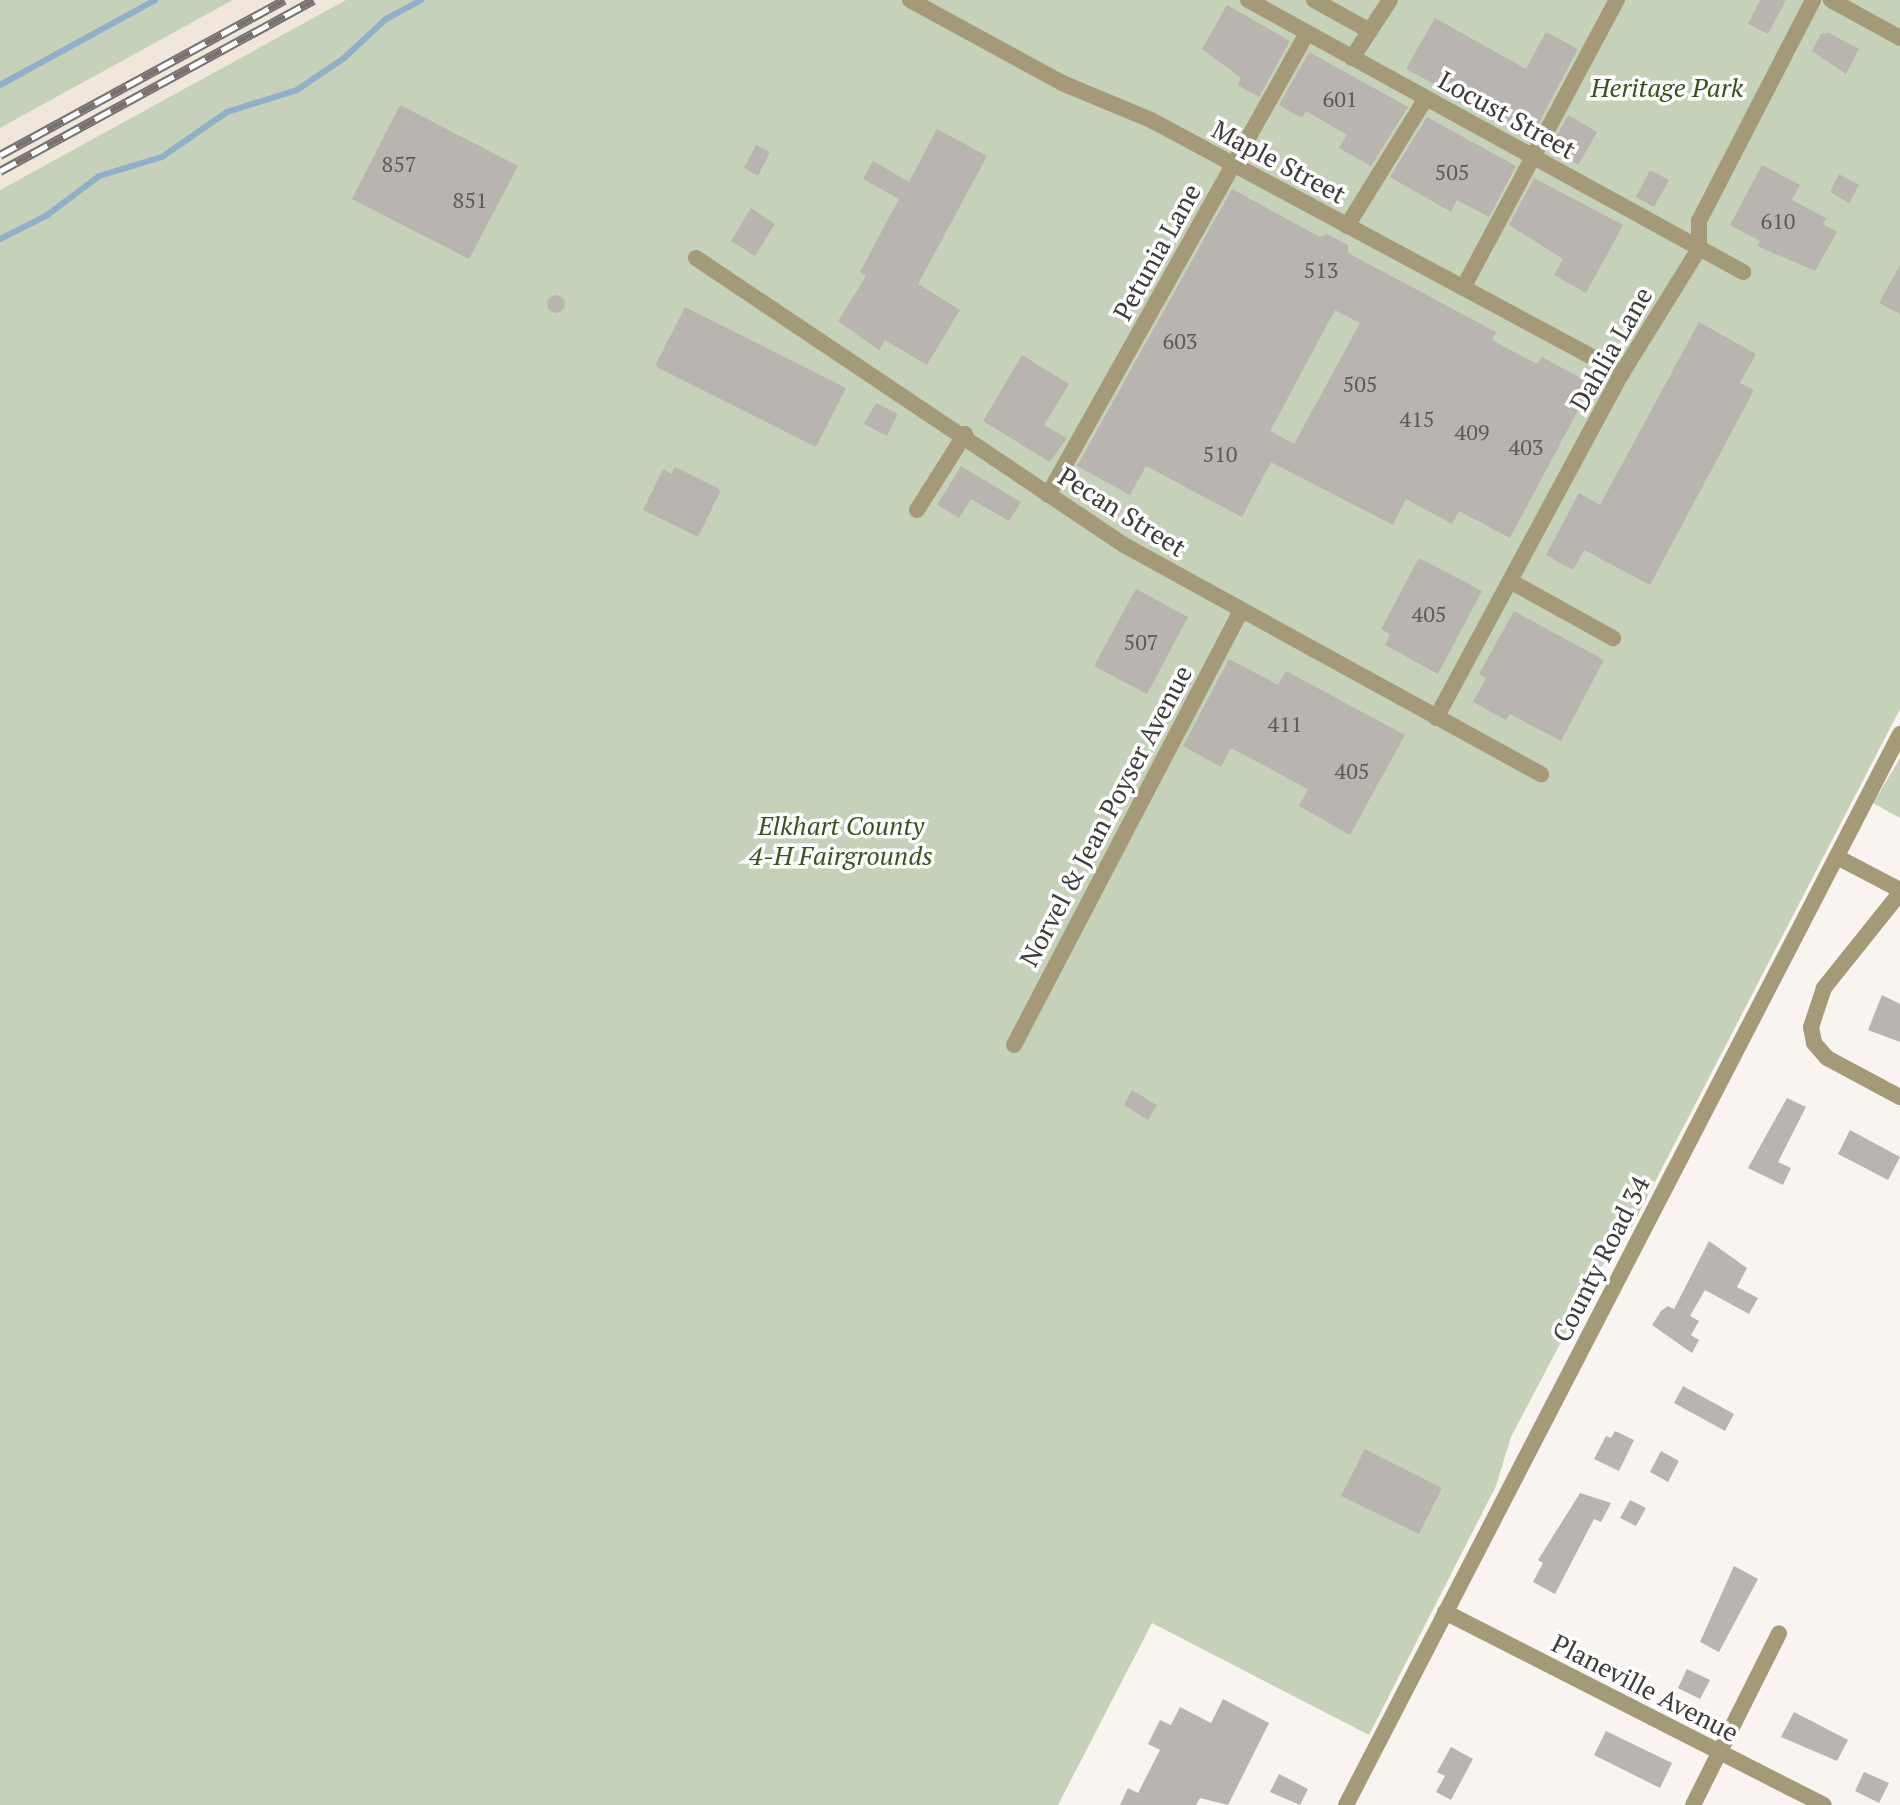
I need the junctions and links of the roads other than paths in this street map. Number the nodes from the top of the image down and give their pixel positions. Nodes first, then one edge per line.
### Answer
1 (910, 0) edge
2 (1248, 0) edge
3 (1314, 0) edge
4 (1390, 0) edge
5 (1617, 0) edge
6 (1813, 0) edge
7 (1831, 0) edge
8 (1370, 31) junction
9 (1307, 33) junction
10 (1900, 38) edge
11 (1352, 58) junction
12 (1426, 98) junction
13 (1533, 157) junction
14 (1233, 165) junction
15 (1347, 226) junction
16 (1699, 249) junction
17 (696, 258) dead end
18 (1743, 272) dead end
19 (1463, 288) junction
20 (1622, 373) junction
21 (965, 434) junction
22 (1048, 495) junction
23 (917, 510) dead end
24 (1510, 581) junction
25 (1241, 611) junction
26 (1613, 638) dead end
27 (1436, 718) junction
28 (1900, 734) edge
29 (1541, 774) dead end
30 (1837, 857) junction
31 (1900, 892) edge
32 (1014, 1045) dead end
33 (1900, 1097) edge
34 (1445, 1612) junction
35 (1779, 1633) dead end
36 (1718, 1753) junction
37 (1346, 1805) edge
38 (1693, 1805) edge
39 (1824, 1805) edge

1 - 14 street, Maple Street
2 - 9 street, Locust Street
3 - 8 street
4 - 8 street
5 - 13 street
6 - 16 street, Dahlia Lane
7 - 10 street
8 - 11 street
9 - 11 street, Locust Street
9 - 14 street, Petunia Lane
11 - 12 street, Locust Street
12 - 13 street, Locust Street
12 - 15 street
13 - 16 street, Locust Street
13 - 19 street
14 - 15 street, Maple Street
14 - 22 street, Petunia Lane
15 - 19 street, Maple Street
16 - 18 street, Locust Street
16 - 20 street, Dahlia Lane
17 - 21 street, Pecan Street
19 - 20 street, Maple Street
20 - 24 street, Dahlia Lane
21 - 22 street, Pecan Street
21 - 23 street
22 - 25 street, Pecan Street
24 - 26 street
24 - 27 street, Dahlia Lane
25 - 27 street, Pecan Street
25 - 32 street, Norvel & Jean Poyser Avenue
27 - 29 street, Pecan Street
28 - 30 street, County Road 34
30 - 31 street
30 - 34 street, County Road 34
31 - 33 street
34 - 36 street, Planeville Avenue
34 - 37 street, County Road 34
35 - 36 street
36 - 38 street
36 - 39 street, Planeville Avenue

